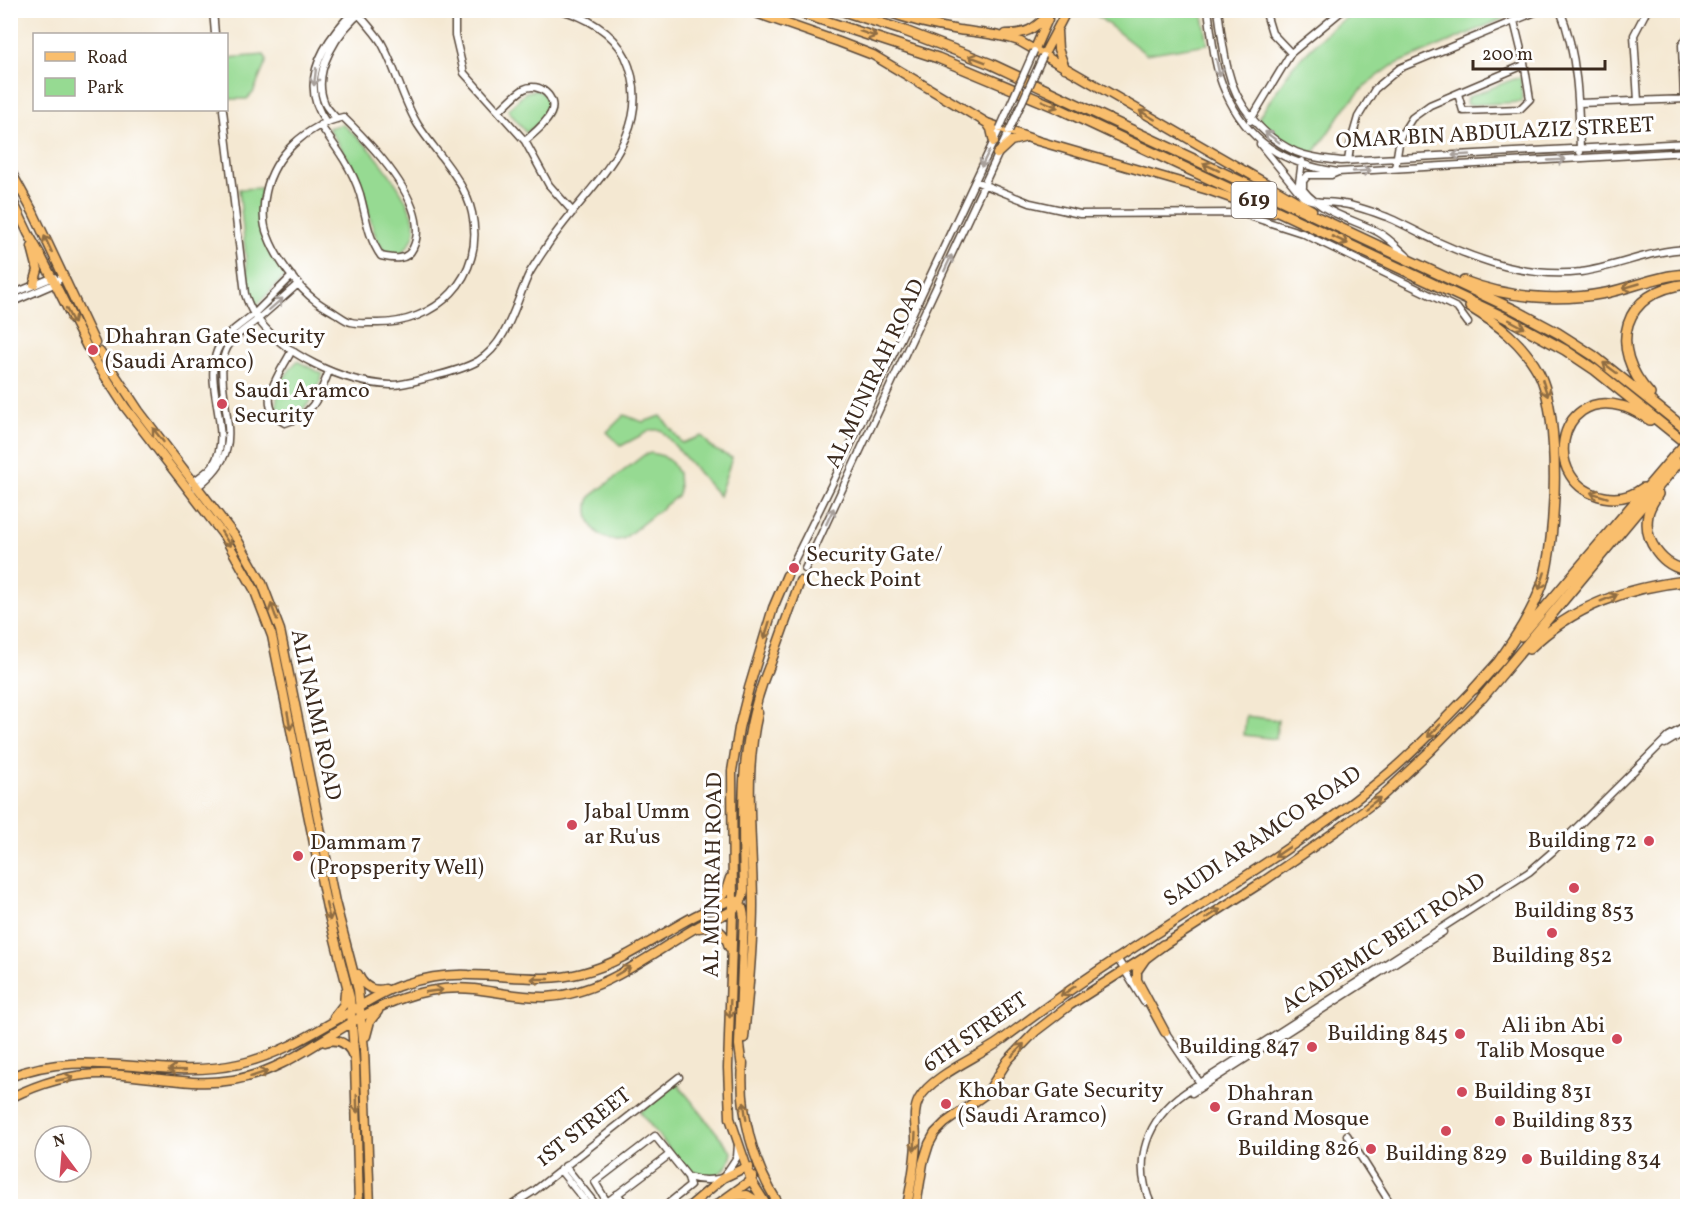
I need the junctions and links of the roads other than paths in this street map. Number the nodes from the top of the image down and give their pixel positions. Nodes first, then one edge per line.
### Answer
1 (213, 10) edge
2 (430, 10) edge
3 (493, 10) edge
4 (560, 10) edge
5 (747, 10) edge
6 (792, 10) edge
7 (840, 10) edge
8 (882, 10) edge
9 (1067, 10) edge
10 (1208, 10) edge
11 (1218, 10) edge
12 (1265, 10) edge
13 (1343, 10) edge
14 (1540, 10) edge
15 (1560, 10) edge
16 (1647, 10) edge
17 (358, 12) edge
18 (1051, 13) edge
19 (455, 15) junction
20 (1514, 21) junction
21 (1057, 29) junction
22 (215, 33) edge
23 (999, 34) junction
24 (1688, 36) edge
25 (1034, 51) junction
26 (1292, 53) junction
27 (1043, 56) junction
28 (1524, 66) junction
29 (1065, 69) junction
30 (1458, 94) junction
31 (1686, 99) edge
32 (1638, 101) junction
33 (1579, 103) junction
34 (223, 111) edge
35 (499, 111) junction
36 (337, 119) junction
37 (1252, 119) junction
38 (987, 123) junction
39 (323, 124) junction
40 (1004, 129) junction
41 (1248, 129) junction
42 (525, 141) junction
43 (1038, 141) junction
44 (994, 142) junction
45 (1688, 142) edge
46 (1580, 148) junction
47 (1688, 152) edge
48 (1298, 153) junction
49 (997, 154) junction
50 (1580, 158) junction
51 (1397, 159) junction
52 (1348, 161) junction
53 (1302, 165) junction
54 (1395, 169) junction
55 (10, 170) edge
56 (1338, 172) junction
57 (975, 181) junction
58 (984, 184) junction
59 (1304, 190) junction
60 (10, 195) edge
61 (1315, 201) junction
62 (573, 212) junction
63 (1307, 225) junction
64 (27, 233) junction
65 (1381, 246) junction
66 (1688, 249) edge
67 (1412, 261) junction
68 (1688, 274) edge
69 (63, 276) junction
70 (292, 276) junction
71 (53, 281) junction
72 (1427, 281) junction
73 (299, 283) junction
74 (34, 284) junction
75 (1688, 284) edge
76 (10, 295) edge
77 (10, 303) edge
78 (256, 317) junction
79 (1468, 323) dead end
80 (292, 350) junction
81 (96, 354) dead end
82 (329, 371) junction
83 (1676, 422) junction
84 (1688, 431) edge
85 (1672, 432) junction
86 (1688, 443) edge
87 (1688, 451) edge
88 (1678, 457) junction
89 (1666, 466) junction
90 (192, 487) junction
91 (793, 563) tunnel mouth
92 (805, 569) dead end
93 (1688, 570) edge
94 (787, 575) tunnel mouth
95 (800, 581) dead end
96 (1688, 581) edge
97 (1500, 661) junction
98 (769, 666) junction
99 (1474, 689) joint
100 (1482, 698) junction
101 (1688, 725) edge
102 (1688, 730) edge
103 (733, 863) junction
104 (737, 902) junction
105 (733, 911) junction
106 (689, 917) junction
107 (687, 932) junction
108 (1163, 945) junction
109 (731, 957) junction
110 (1147, 957) joint
111 (1117, 958) junction
112 (351, 960) junction
113 (1124, 969) junction
114 (345, 973) junction
115 (400, 986) junction
116 (360, 1006) junction
117 (383, 1006) junction
118 (351, 1011) junction
119 (362, 1018) junction
120 (353, 1023) junction
121 (321, 1029) junction
122 (1165, 1032) junction
123 (319, 1043) junction
124 (364, 1049) junction
125 (355, 1064) junction
126 (742, 1068) junction
127 (10, 1077) edge
128 (679, 1077) dead end
129 (1201, 1085) junction
130 (10, 1098) edge
131 (1347, 1135) dead end
132 (738, 1142) junction
133 (669, 1155) junction
134 (746, 1167) junction
135 (563, 1168) junction
136 (758, 1168) junction
137 (688, 1177) junction
138 (723, 1178) junction
139 (751, 1180) junction
140 (617, 1194) junction
141 (727, 1198) junction
142 (605, 1204) edge
143 (359, 1206) edge
144 (370, 1206) edge
145 (510, 1206) edge
146 (589, 1206) edge
147 (597, 1206) edge
148 (627, 1206) edge
149 (665, 1206) edge
150 (690, 1206) edge
151 (715, 1206) edge
152 (766, 1206) edge
153 (780, 1206) edge
154 (907, 1206) edge
155 (916, 1206) edge
156 (1154, 1206) edge
157 (1392, 1206) edge

1 - 22 street
2 - 19 street
3 - 19 street
4 - 62 street
5 - 38 main road
6 -> 63 highway, 619
65 -> 7 highway, 619
8 - 23 main road
9 - 21 main road
10 -> 41 street
11 - 37 street, OMAR BIN ABDULAZIZ STREET
12 - 26 street
13 - 26 street
14 - 20 street
15 - 33 street
16 - 32 street
17 - 36 street
17 -> 39 street
17 - 73 street
18 - 23 main road
18 - 25 main road
19 - 35 street
20 - 28 street
20 - 52 street
21 - 27 main road
21 - 29 main road
23 - 25 main road
24 - 31 street
25 - 27 main road
25 - 40 street, bridge
26 - 37 street
27 - 29 main road
27 - 40 street, bridge
28 - 30 street
28 - 30 street
65 -> 29 main road
30 - 51 street
31 - 32 street
32 - 33 street
33 - 46 street
34 - 78 street
35 - 42 street
35 - 42 street
36 - 39 street
36 - 39 street
37 - 41 street
48 -> 37 street, OMAR BIN ABDULAZIZ STREET
38 - 40 main road
38 - 44 main road
39 - 70 street
40 - 43 main road
40 - 44 street, AL MUNIRAH ROAD
40 - 49 street, AL MUNIRAH ROAD
41 - 53 street
41 - 61 street
42 - 62 street
43 - 49 main road
43 - 63 main road
44 -> 57 street, AL MUNIRAH ROAD
45 - 46 street, OMAR BIN ABDULAZIZ STREET
46 - 50 street
46 -> 51 street, OMAR BIN ABDULAZIZ STREET
47 - 50 street
48 - 52 street, OMAR BIN ABDULAZIZ STREET
48 - 53 street
49 - 58 street, AL MUNIRAH ROAD
54 -> 50 street
51 - 52 street, OMAR BIN ABDULAZIZ STREET
51 - 54 street
53 - 56 street
53 - 59 street
56 -> 54 street
69 -> 55 main road
56 - 59 street
57 - 58 street
57 - 91 street, AL MUNIRAH ROAD
58 - 79 street
92 -> 58 street, AL MUNIRAH ROAD
59 - 61 street
60 - 64 main road
61 - 66 street
61 - 67 street
62 - 82 street
63 -> 72 highway, 619
64 - 71 main road
64 - 74 main road
65 - 67 highway, 619
68 -> 67 highway
83 -> 67 highway, 619
69 - 71 street
71 -> 69 main road
70 - 73 street
70 - 78 street
71 - 74 street
71 - 77 street
72 -> 85 highway, 619
72 -> 97 highway
78 -> 73 street
74 - 76 street
75 - 83 highway
78 - 80 street
78 - 90 street
80 - 82 street
80 - 82 street
81 - 90 main road, ALI NAIMI ROAD
83 - 84 highway, 619
85 - 86 highway, 619
89 -> 85 highway
86 - 88 highway, bridge
87 - 88 highway
88 - 89 highway
88 - 93 highway
88 - 100 highway
89 - 97 highway
112 -> 90 main road, ALI NAIMI ROAD
90 -> 114 main road, ALI NAIMI ROAD
94 -> 103 main road, AL MUNIRAH ROAD
95 - 98 main road, AL MUNIRAH ROAD
100 -> 96 highway
97 - 99 highway
98 - 104 main road
98 - 126 main road, AL MUNIRAH ROAD
99 -> 111 main road, SAUDI ARAMCO ROAD
108 -> 100 main road, SAUDI ARAMCO ROAD
101 - 129 street, ACADEMIC BELT ROAD
102 - 129 street, ACADEMIC BELT ROAD
103 - 104 main road, AL MUNIRAH ROAD
103 - 106 main road
104 - 105 main road, AL MUNIRAH ROAD
104 - 106 main road
104 - 126 main road
105 - 107 main road
105 - 109 main road, AL MUNIRAH ROAD
106 -> 115 main road
107 - 109 main road
117 -> 107 main road
108 - 110 highway
108 - 113 main road, SAUDI ARAMCO ROAD
109 -> 132 main road, AL MUNIRAH ROAD
110 - 122 main road
111 - 113 street
111 -> 154 main road, 6TH STREET
112 - 115 main road
112 - 116 main road, ALI NAIMI ROAD
113 - 122 street
155 -> 113 main road, 6TH STREET
114 - 118 main road, ALI NAIMI ROAD
114 - 121 main road
115 - 116 main road
116 - 118 main road
116 - 119 main road, ALI NAIMI ROAD
117 - 119 main road
117 - 124 main road
118 - 120 main road, ALI NAIMI ROAD
118 - 121 main road
119 - 120 main road
119 - 124 main road, ALI NAIMI ROAD
120 - 123 main road
120 - 125 main road, ALI NAIMI ROAD
121 -> 127 main road
122 - 129 street
123 - 125 main road
130 -> 123 main road
124 - 144 main road, ALI NAIMI ROAD
125 -> 143 main road, ALI NAIMI ROAD
136 -> 126 main road, AL MUNIRAH ROAD
128 - 135 street, 1ST STREET
129 - 156 street, ACADEMIC BELT ROAD
131 - 157 street
132 - 134 main road, AL MUNIRAH ROAD
132 - 138 street
133 - 137 street
133 - 140 street
133 - 142 street
134 - 136 main road
134 - 138 main road
134 - 139 main road, AL MUNIRAH ROAD
135 - 145 street, 1ST STREET
135 - 146 street
135 - 147 street
136 - 139 main road
136 - 153 main road, AL MUNIRAH ROAD
137 - 138 street
137 - 149 street
138 - 150 main road
139 - 141 main road
139 - 152 main road, AL MUNIRAH ROAD
140 - 142 street
140 - 148 street
141 - 151 main road
141 - 152 main road

